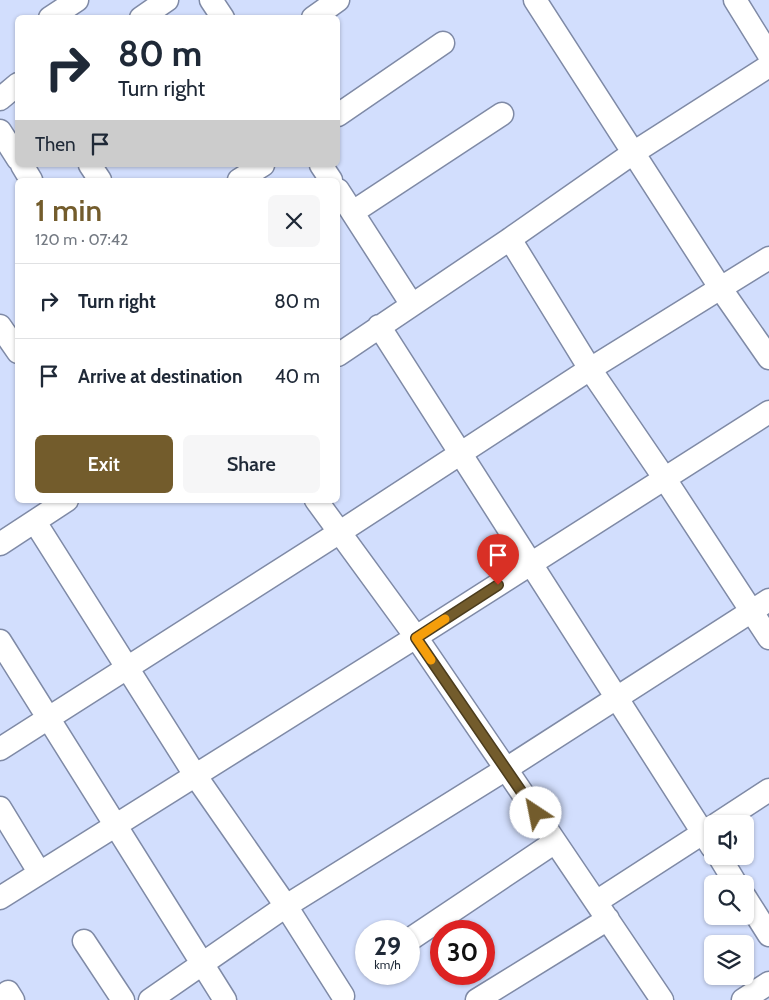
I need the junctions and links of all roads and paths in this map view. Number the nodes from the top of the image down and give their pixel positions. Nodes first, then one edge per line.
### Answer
1 (77, 0) edge
2 (167, 0) edge
3 (211, 0) edge
4 (338, 0) edge
5 (735, 0) edge
6 (541, 2) edge
7 (54, 15) edge
8 (145, 15) edge
9 (221, 15) edge
10 (317, 15) edge
11 (443, 43) dead end
12 (769, 54) edge
13 (769, 66) edge
14 (15, 86) edge
15 (0, 99) edge
16 (502, 114) dead end
17 (340, 115) edge
18 (0, 131) edge
19 (633, 153) junction
20 (15, 154) edge
21 (23, 167) edge
22 (260, 167) edge
23 (322, 167) edge
24 (30, 178) edge
25 (242, 178) edge
26 (330, 178) edge
27 (340, 193) edge
28 (353, 212) junction
29 (510, 239) junction
30 (769, 258) edge
31 (721, 289) junction
32 (412, 305) junction
33 (0, 326) edge
34 (379, 326) junction
35 (15, 348) edge
36 (340, 354) edge
37 (769, 358) edge
38 (590, 369) junction
39 (769, 412) edge
40 (460, 452) junction
41 (666, 479) junction
42 (63, 503) edge
43 (318, 503) edge
44 (35, 522) junction
45 (340, 532) junction
46 (0, 544) edge
47 (532, 564) junction
48 (760, 606) edge
49 (416, 638) junction
50 (769, 638) edge
51 (0, 641) edge
52 (127, 668) junction
53 (617, 698) junction
54 (49, 719) junction
55 (0, 750) edge
56 (506, 769) junction
57 (195, 775) junction
58 (769, 790) edge
59 (0, 808) edge
60 (734, 815) edge
61 (704, 822) edge
62 (115, 825) junction
63 (704, 837) edge
64 (556, 842) junction
65 (39, 872) junction
66 (0, 898) edge
67 (286, 906) junction
68 (602, 911) junction
69 (754, 911) edge
70 (420, 933) edge
71 (769, 934) edge
72 (84, 941) dead end
73 (202, 964) junction
74 (769, 984) edge
75 (343, 996) dead end
76 (123, 1000) edge
77 (150, 1000) edge
78 (225, 1000) edge
79 (477, 1000) edge
80 (662, 1000) edge
81 (743, 1000) edge

1 - 7 street
2 - 8 street
3 - 9 street
4 - 10 street
5 - 12 street
6 - 19 street
11 - 17 street
13 - 19 street
14 - 15 street
16 - 28 street
18 - 20 street
19 - 29 street
19 - 31 street
21 - 24 street
22 - 25 street
23 - 26 street
27 - 28 street
28 - 32 street
29 - 32 street
29 - 38 street
30 - 31 street
31 - 37 street
31 - 38 street
32 - 34 street
33 - 35 street
34 - 36 street
34 - 40 street
38 - 40 street
38 - 41 street
39 - 41 street
40 - 45 street
40 - 47 street
41 - 47 street
41 - 48 street
42 - 44 street
43 - 45 street
44 - 46 street
44 - 52 street
45 - 49 street
45 - 52 street
47 - 49 street
47 - 53 street
48 - 50 street
48 - 53 street
49 - 56 street
49 - 57 street
51 - 54 street
52 - 54 street
52 - 57 street
53 - 56 street
53 - 61 street
54 - 55 street
54 - 62 street
56 - 64 street
56 - 67 street
57 - 62 street
57 - 67 street
58 - 60 street
59 - 65 street
62 - 65 street
62 - 73 street
63 - 68 street
64 - 68 street
64 - 70 street
65 - 66 street
67 - 73 street
67 - 75 street
68 - 79 street
68 - 80 street
69 - 71 street
72 - 76 street
73 - 77 street
73 - 78 street
74 - 81 street

